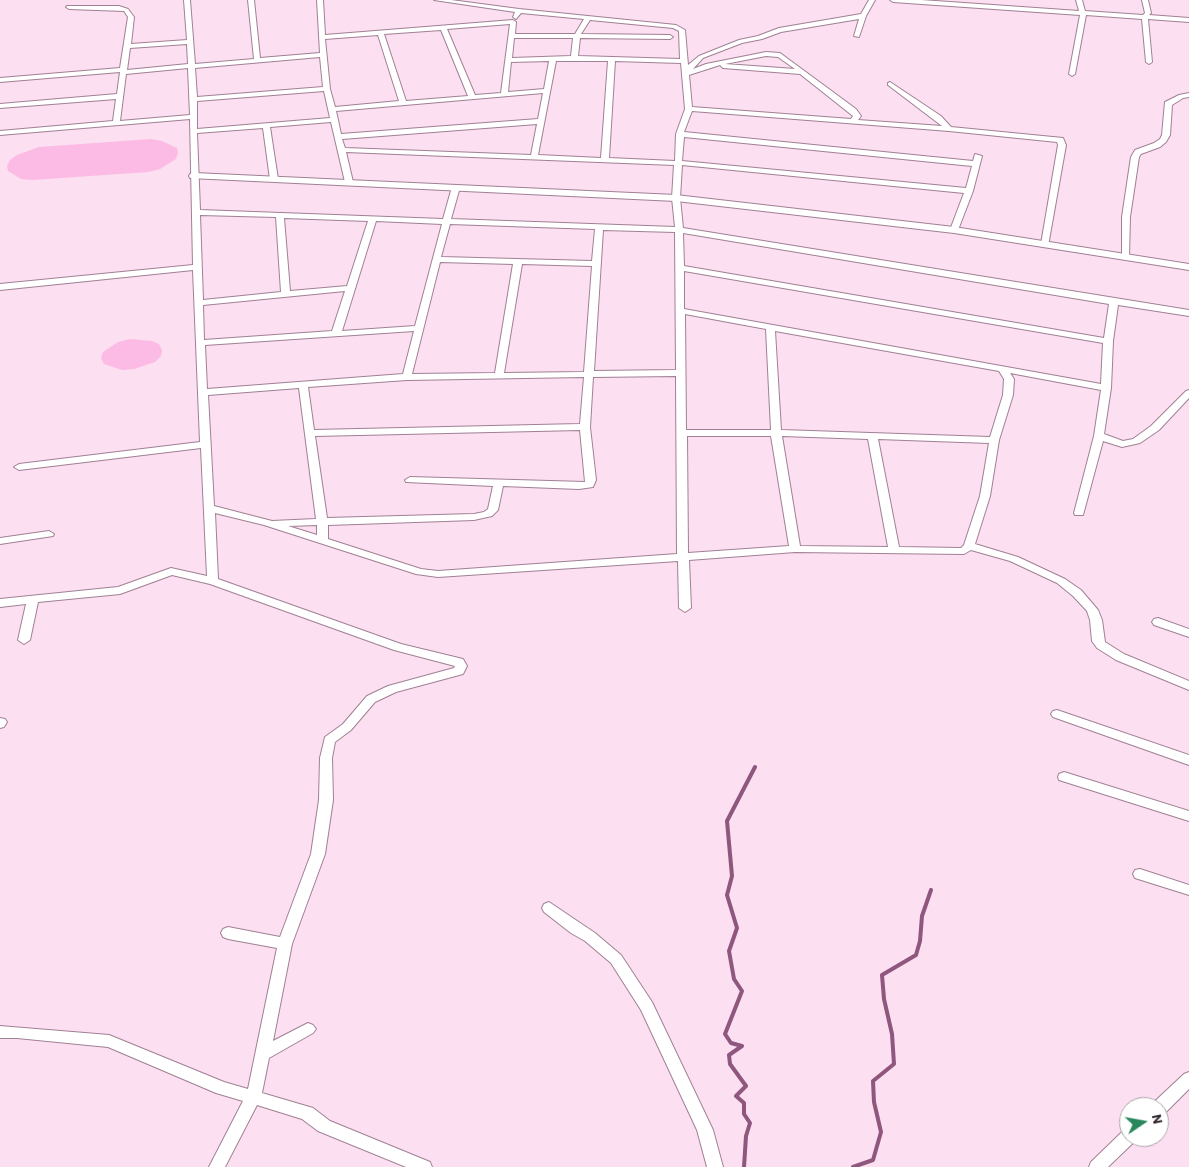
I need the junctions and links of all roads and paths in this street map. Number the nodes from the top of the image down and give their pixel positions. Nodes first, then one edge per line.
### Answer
1 (187, 0) edge
2 (251, 0) edge
3 (320, 0) edge
4 (437, 0) edge
5 (872, 0) edge
6 (893, 0) edge
7 (1030, 0) edge
8 (1079, 0) edge
9 (1145, 0) edge
10 (919, 1) edge
11 (976, 3) edge
12 (69, 7) dead end
13 (1031, 9) junction
14 (518, 11) junction
15 (1083, 14) junction
16 (863, 16) junction
17 (588, 17) junction
18 (1144, 17) junction
19 (1189, 20) edge
20 (513, 22) junction
21 (444, 27) junction
22 (380, 32) junction
23 (511, 36) junction
24 (577, 36) junction
25 (857, 36) dead end
26 (322, 37) junction
27 (670, 37) dead end
28 (190, 42) junction
29 (128, 46) junction
30 (767, 46) junction
31 (323, 56) junction
32 (553, 58) junction
33 (574, 58) junction
34 (612, 59) junction
35 (257, 60) junction
36 (508, 60) junction
37 (1149, 62) dead end
38 (790, 63) junction
39 (191, 65) junction
40 (709, 66) junction
41 (686, 67) junction
42 (738, 67) junction
43 (123, 71) junction
44 (801, 72) junction
45 (1072, 74) dead end
46 (0, 80) edge
47 (890, 84) dead end
48 (328, 89) junction
49 (547, 91) junction
50 (504, 94) junction
51 (1189, 95) edge
52 (121, 96) junction
53 (472, 97) junction
54 (194, 99) junction
55 (403, 103) junction
56 (0, 106) edge
57 (333, 109) junction
58 (689, 109) junction
59 (192, 117) junction
60 (335, 120) junction
61 (541, 121) junction
62 (853, 121) junction
63 (116, 123) junction
64 (266, 125) junction
65 (949, 129) junction
66 (193, 131) junction
67 (0, 133) edge
68 (680, 134) junction
69 (337, 137) junction
70 (340, 150) junction
71 (534, 157) junction
72 (605, 160) junction
73 (680, 163) junction
74 (194, 176) junction
75 (274, 179) junction
76 (349, 182) junction
77 (456, 187) junction
78 (969, 191) junction
79 (676, 198) junction
80 (195, 212) junction
81 (280, 215) junction
82 (372, 220) junction
83 (446, 222) junction
84 (600, 227) junction
85 (679, 230) junction
86 (954, 230) junction
87 (1045, 244) junction
88 (1125, 257) junction
89 (436, 259) junction
90 (518, 262) junction
91 (597, 264) junction
92 (1189, 267) edge
93 (197, 268) junction
94 (680, 268) junction
95 (0, 287) edge
96 (351, 288) junction
97 (286, 294) junction
98 (1114, 302) junction
99 (199, 303) junction
100 (680, 311) junction
101 (1189, 313) edge
102 (770, 327) junction
103 (420, 328) junction
104 (336, 334) junction
105 (1108, 341) junction
106 (200, 343) junction
107 (1002, 369) junction
108 (681, 372) junction
109 (589, 374) junction
110 (499, 375) junction
111 (407, 377) junction
112 (303, 384) junction
113 (1106, 388) junction
114 (203, 392) junction
115 (1189, 393) edge
116 (585, 428) junction
117 (310, 433) junction
118 (682, 433) junction
119 (776, 433) junction
120 (872, 436) junction
121 (1099, 436) junction
122 (994, 440) junction
123 (205, 444) junction
124 (19, 467) dead end
125 (410, 480) dead end
126 (499, 482) junction
127 (208, 508) junction
128 (1080, 513) dead end
129 (322, 521) junction
130 (268, 523) junction
131 (49, 534) dead end
132 (0, 541) edge
133 (322, 541) junction
134 (969, 546) junction
135 (795, 549) junction
136 (894, 549) junction
137 (683, 556) junction
138 (213, 580) junction
139 (33, 600) junction
140 (0, 603) edge
141 (685, 608) dead end
142 (1158, 622) dead end
143 (1189, 633) edge
144 (24, 640) dead end
145 (1189, 686) edge
146 (1057, 714) dead end
147 (1189, 760) edge
148 (1064, 777) dead end
149 (1189, 816) edge
150 (1140, 874) dead end
151 (1189, 890) edge
152 (549, 908) dead end
153 (228, 933) dead end
154 (284, 944) junction
155 (308, 1029) dead end
156 (0, 1032) edge
157 (263, 1054) junction
158 (1189, 1079) edge
159 (254, 1096) junction
160 (1169, 1098) edge
161 (1119, 1146) edge
162 (217, 1167) edge
163 (424, 1167) edge
164 (715, 1167) edge
165 (1097, 1167) edge

1 - 28 street
2 - 35 street
3 - 26 street
4 - 14 street
5 - 16 street
6 - 10 street
7 - 13 street
8 - 15 street
9 - 18 street
10 - 11 street
11 - 13 street
12 - 29 street
13 - 15 street
14 - 17 street
14 - 20 street
15 - 18 street
15 - 45 street
16 - 25 street
16 - 30 street
17 - 24 street
17 - 41 street
18 - 19 street
18 - 37 street
20 - 21 street
20 - 23 street
21 - 22 street
21 - 53 street
22 - 26 street
22 - 55 street
23 - 24 street
23 - 36 street
24 - 27 street
24 - 33 street
26 - 31 street
28 - 29 street
28 - 39 street
29 - 43 street
30 - 38 street
30 - 40 street
30 - 41 street
31 - 35 street
31 - 48 street
32 - 33 street
32 - 36 street
32 - 49 street
33 - 34 street
34 - 41 street
34 - 72 street
35 - 39 street
36 - 50 street
38 - 42 street
38 - 44 street
39 - 43 street
39 - 54 street
40 - 41 street
40 - 42 street
41 - 58 street
42 - 44 street
43 - 46 street
43 - 52 street
44 - 62 street
47 - 65 street
48 - 54 street
48 - 57 street
49 - 50 street
49 - 61 street
50 - 53 street
51 - 88 street
52 - 56 street
52 - 63 street
53 - 55 street
54 - 59 street
55 - 57 street
57 - 60 street
58 - 62 street
58 - 68 street
59 - 63 street
59 - 66 street
60 - 64 street
60 - 69 street
61 - 69 street
61 - 71 street
62 - 65 street
63 - 67 street
64 - 66 street
64 - 75 street
65 - 87 street
66 - 74 street
68 - 73 street
68 - 78 street
69 - 70 street
70 - 71 street
70 - 76 street
71 - 72 street
72 - 73 street
73 - 78 street
73 - 79 street
74 - 75 street
74 - 80 street
75 - 76 street
76 - 77 street
77 - 79 street
77 - 83 street
78 - 86 street
79 - 85 street
79 - 86 street
80 - 81 street
80 - 93 street
81 - 82 street
81 - 97 street
82 - 83 street
82 - 96 street
83 - 84 street
83 - 89 street
84 - 85 street
84 - 91 street
85 - 94 street
85 - 98 street
86 - 87 street
87 - 88 street
88 - 92 street
89 - 90 street
89 - 103 street
90 - 91 street
90 - 110 street
91 - 109 street
93 - 95 street
93 - 99 street
94 - 100 street
94 - 105 street
96 - 97 street
96 - 104 street
97 - 99 street
98 - 101 street
98 - 105 street
99 - 106 street
100 - 102 street
100 - 108 street
102 - 107 street
102 - 119 street
103 - 104 street
103 - 111 street
104 - 106 street
105 - 113 street
106 - 114 street
107 - 113 street
107 - 122 street
108 - 109 street
108 - 118 street
109 - 110 street
109 - 116 street
110 - 111 street
111 - 112 street
112 - 114 street
112 - 117 street
113 - 121 street
114 - 123 street
115 - 121 street
116 - 117 street
116 - 126 street
117 - 129 street
118 - 119 street
118 - 137 street
119 - 120 street
119 - 135 street
120 - 122 street
120 - 136 street
121 - 128 street
122 - 134 street
123 - 124 street
123 - 127 street
125 - 126 street
126 - 129 street
127 - 130 street
127 - 138 street
129 - 130 street
129 - 133 street
130 - 133 street
131 - 132 street
133 - 137 street
134 - 136 street
134 - 145 street
135 - 136 street
135 - 137 street
137 - 141 street
138 - 139 street
138 - 154 street
139 - 140 street
139 - 144 street
142 - 143 street
146 - 147 street
148 - 149 street
150 - 151 street
152 - 164 street
153 - 154 street
154 - 157 street
155 - 157 street
156 - 159 street
157 - 159 street
158 - 160 street
159 - 162 street
159 - 163 street
161 - 165 street

